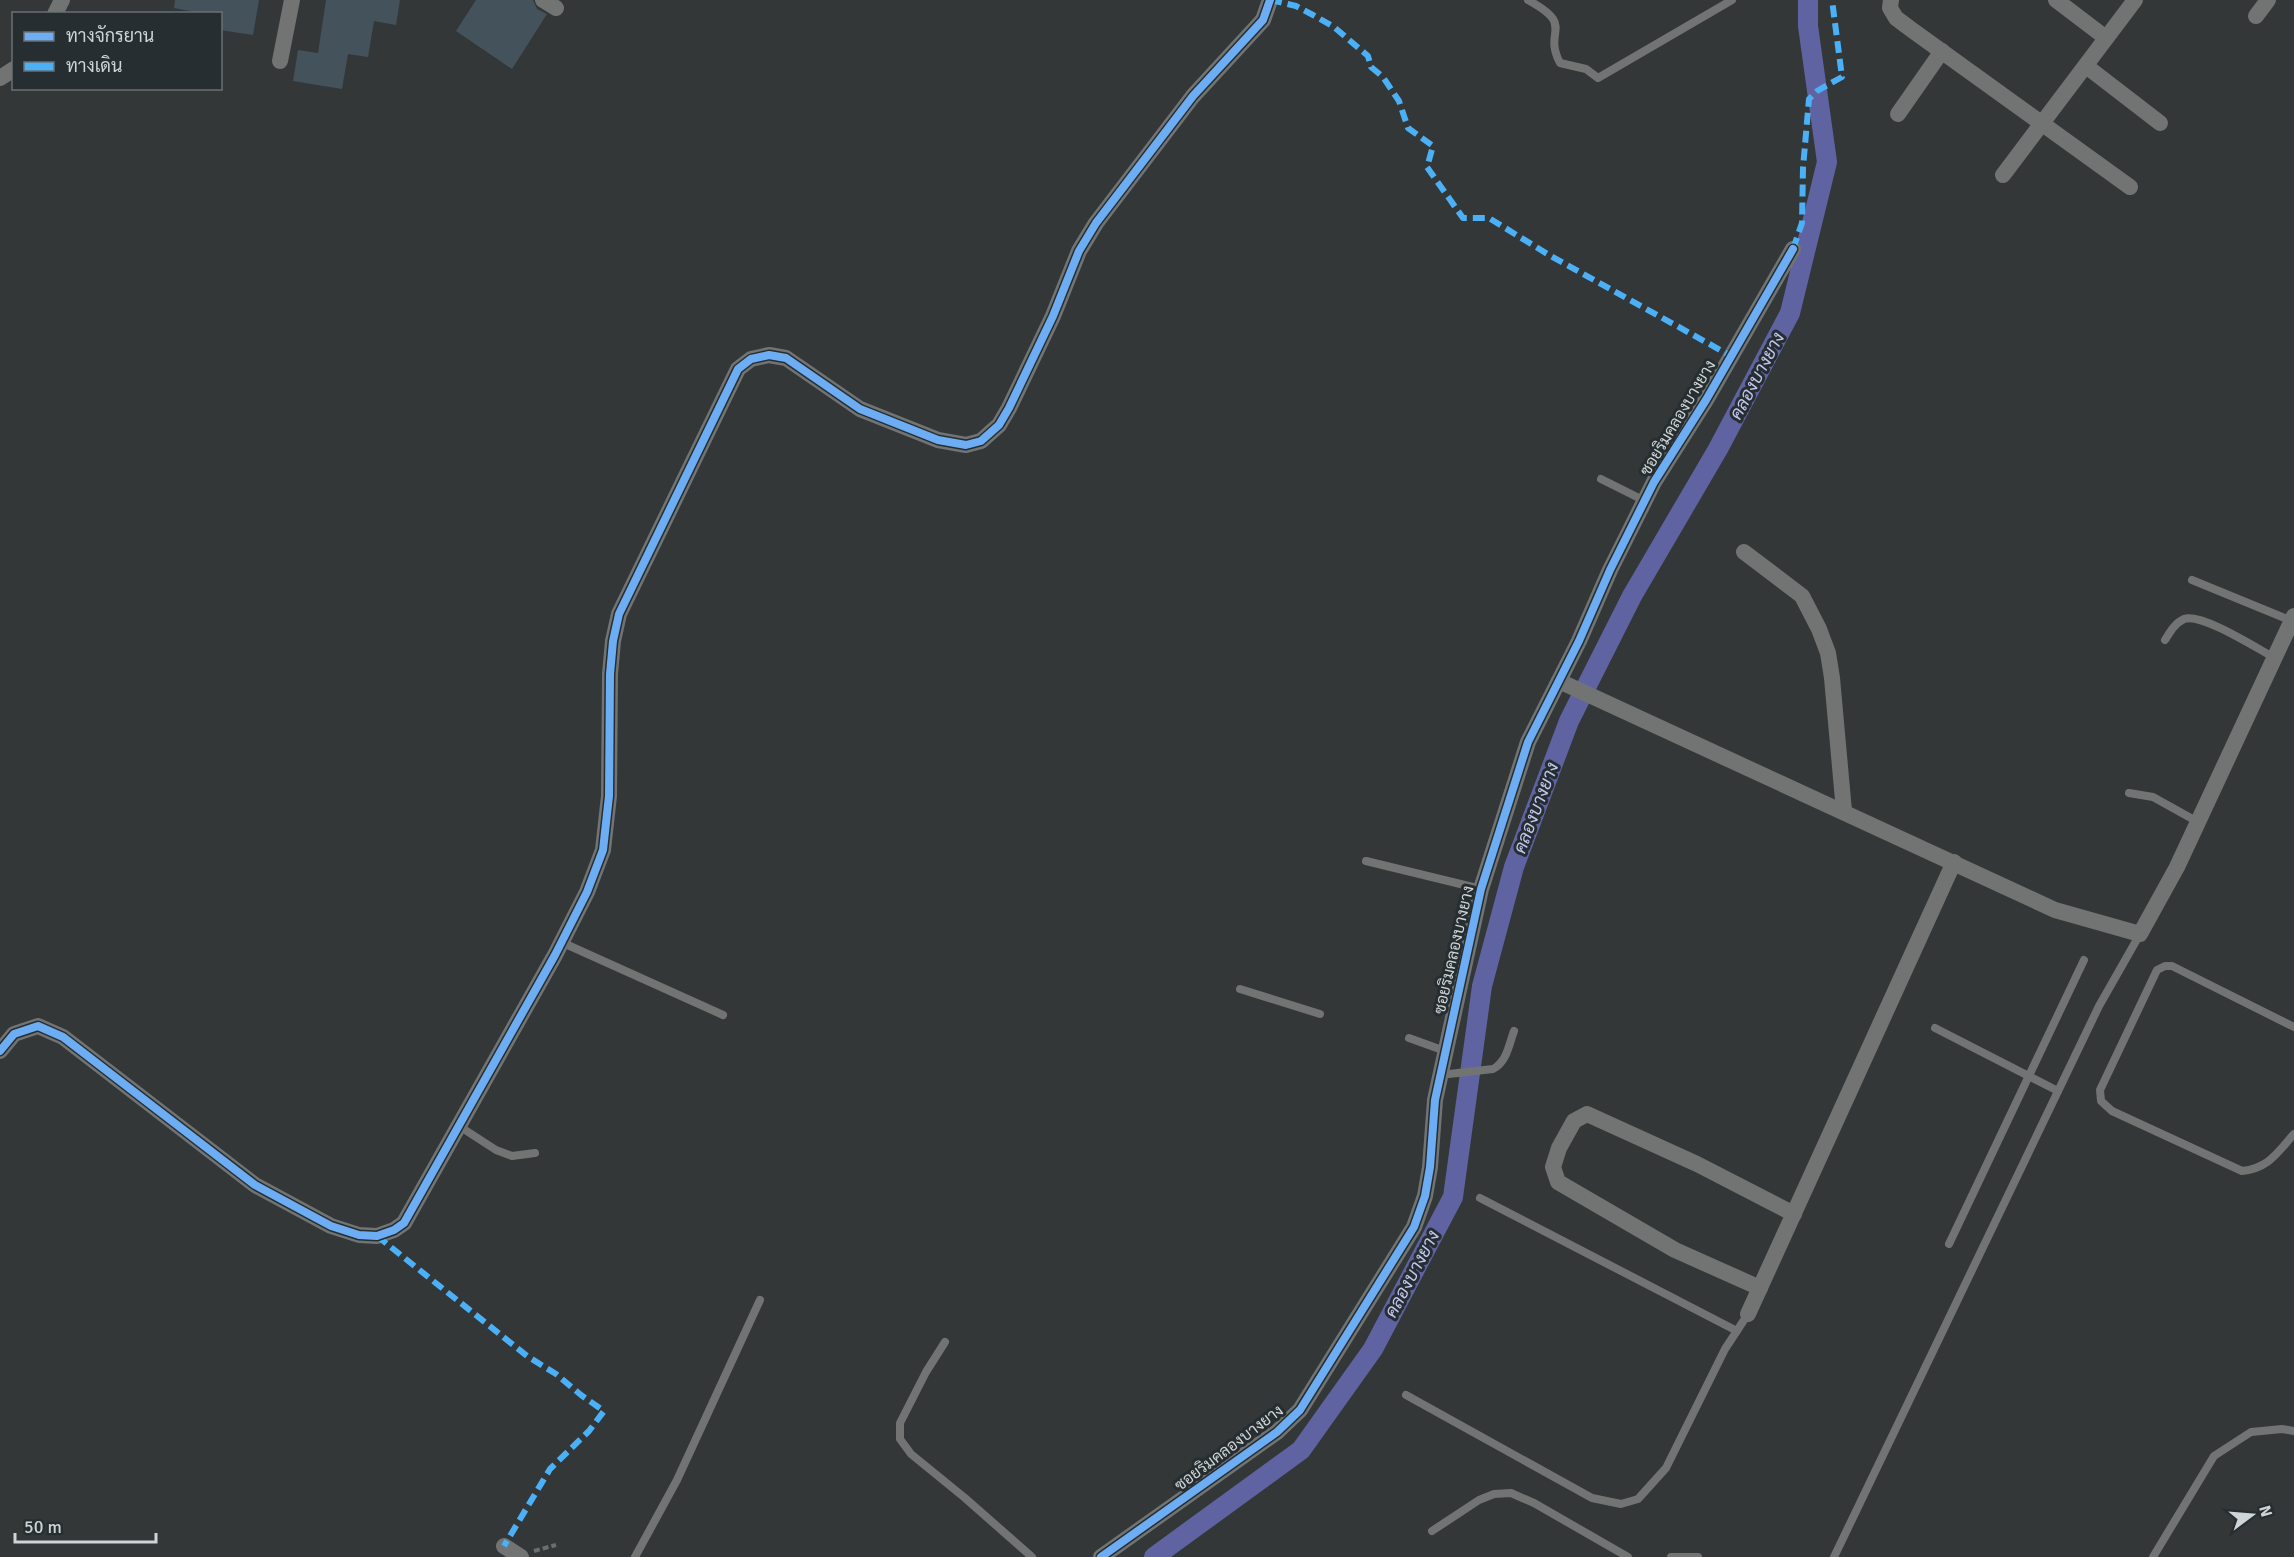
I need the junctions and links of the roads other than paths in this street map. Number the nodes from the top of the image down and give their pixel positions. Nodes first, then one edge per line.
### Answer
1 (292, 0) edge
2 (1270, 0) edge
3 (1528, 0) edge
4 (1732, 0) edge
5 (1891, 0) edge
6 (2056, 0) edge
7 (2135, 0) edge
8 (2268, 0) edge
9 (2256, 16) dead end
10 (2106, 38) junction
11 (1942, 51) junction
12 (280, 62) dead end
13 (2086, 66) junction
14 (1898, 114) dead end
15 (2160, 123) dead end
16 (2043, 124) junction
17 (2003, 175) dead end
18 (2130, 187) dead end
19 (1793, 249) dead end
20 (1601, 478) dead end
21 (1645, 501) junction
22 (1744, 552) dead end
23 (2192, 580) dead end
24 (2293, 619) edge
25 (2165, 640) dead end
26 (2275, 658) junction
27 (1564, 683) junction
28 (2129, 793) dead end
29 (1844, 811) junction
30 (2198, 822) junction
31 (1366, 861) dead end
32 (1954, 862) junction
33 (1481, 889) junction
34 (2140, 934) junction
35 (561, 942) junction
36 (2084, 960) dead end
37 (1240, 989) dead end
38 (1320, 1014) dead end
39 (723, 1015) dead end
40 (2294, 1027) edge
41 (1935, 1028) dead end
42 (1514, 1030) dead end
43 (1409, 1038) dead end
44 (0, 1051) edge
45 (1445, 1051) junction
46 (1440, 1075) junction
47 (2029, 1077) junction
48 (2058, 1091) junction
49 (459, 1126) junction
50 (2294, 1134) edge
51 (535, 1153) dead end
52 (1480, 1198) dead end
53 (1794, 1214) junction
54 (1949, 1244) dead end
55 (1760, 1287) junction
56 (760, 1300) dead end
57 (1748, 1314) joint
58 (1737, 1331) junction
59 (945, 1342) dead end
60 (1406, 1395) dead end
61 (2294, 1431) edge
62 (1432, 1531) dead end
63 (504, 1546) dead end
64 (520, 1557) edge
65 (635, 1557) edge
66 (1032, 1557) edge
67 (1101, 1557) edge
68 (1628, 1557) edge
69 (1671, 1557) edge
70 (1698, 1557) edge
71 (1834, 1557) edge
72 (2153, 1557) edge

1 - 12 street
2 - 35 street
3 - 4 lane
5 - 11 street
6 - 10 street
7 - 10 street
8 - 9 street
10 - 13 street
11 - 14 street
11 - 16 street
13 - 15 street
13 - 16 street
16 - 17 street
16 - 18 street
19 - 21 street, ซอยริมคลองบางยาง
20 - 21 lane
21 - 27 street, ซอยริมคลองบางยาง
22 - 29 street
23 - 24 lane
24 - 26 street
25 - 26 lane
26 - 30 street
27 - 29 street
27 - 33 street, ซอยริมคลองบางยาง
28 - 30 lane
29 - 32 street
30 - 34 street
31 - 33 lane
32 - 34 street
32 - 53 street
33 - 45 street, ซอยริมคลองบางยาง
34 - 48 lane
35 - 39 lane
35 - 49 street
36 - 47 lane
37 - 38 lane
40 - 50 lane
41 - 47 lane
42 - 46 lane
43 - 45 lane
44 - 49 street
45 - 46 street, ซอยริมคลองบางยาง
46 - 67 street, ซอยริมคลองบางยาง
47 - 48 lane
47 - 54 lane
48 - 71 lane
49 - 51 lane
52 - 58 lane
53 - 55 street
53 - 55 street
55 - 57 street
56 - 65 lane
57 - 58 lane
58 - 60 lane
59 - 66 lane
61 - 72 lane
62 - 68 lane
63 - 64 street
69 - 70 lane

